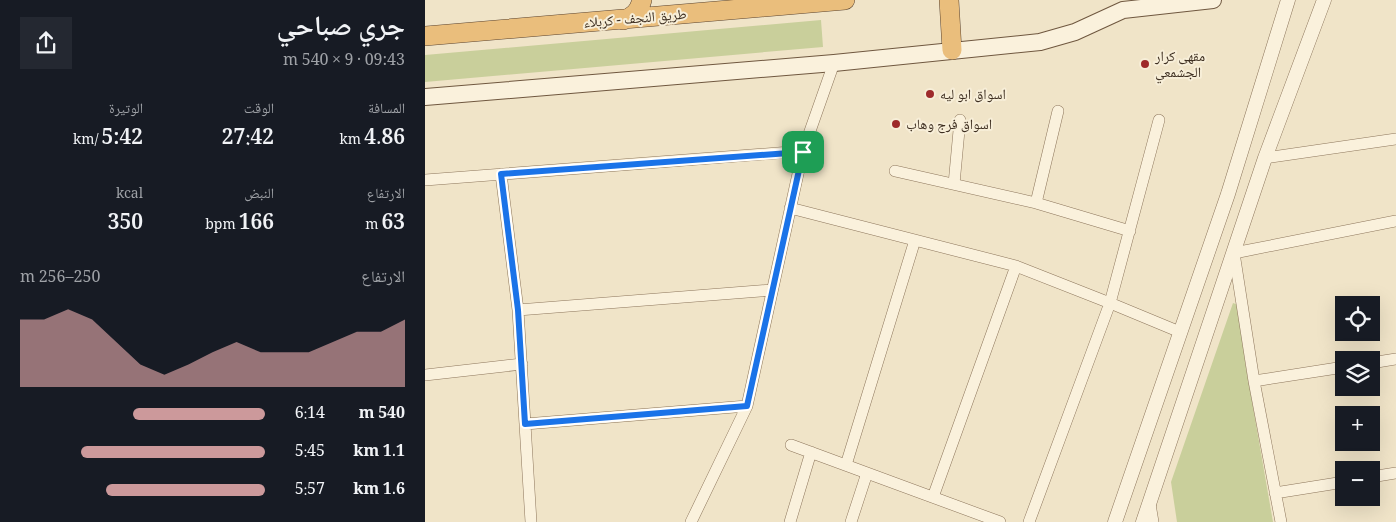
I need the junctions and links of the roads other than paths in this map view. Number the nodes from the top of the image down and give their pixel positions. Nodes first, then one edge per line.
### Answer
1 (642, 0) edge
2 (682, 0) edge
3 (845, 0) edge
4 (949, 0) edge
5 (1213, 0) edge
6 (1287, 0) edge
7 (1324, 0) edge
8 (700, 12) junction
9 (622, 20) junction
10 (425, 36) edge
11 (952, 50) junction
12 (834, 63) junction
13 (425, 97) edge
14 (1058, 111) dead end
15 (961, 120) dead end
16 (1159, 120) dead end
17 (1396, 139) edge
18 (803, 152) junction
19 (1265, 158) junction
20 (895, 171) dead end
21 (501, 174) junction
22 (425, 180) edge
23 (954, 184) junction
24 (1036, 203) junction
25 (790, 208) junction
26 (1396, 221) edge
27 (1130, 231) junction
28 (915, 240) junction
29 (1233, 253) junction
30 (1016, 266) junction
31 (772, 290) junction
32 (1110, 303) junction
33 (518, 310) junction
34 (1180, 332) junction
35 (1396, 359) edge
36 (1380, 362) edge
37 (522, 364) junction
38 (1335, 368) edge
39 (425, 375) edge
40 (1254, 381) junction
41 (747, 406) junction
42 (525, 424) junction
43 (791, 445) dead end
44 (811, 452) junction
45 (846, 465) junction
46 (867, 473) junction
47 (1396, 473) edge
48 (1380, 476) edge
49 (1335, 483) edge
50 (1275, 493) junction
51 (933, 497) junction
52 (1149, 504) junction
53 (693, 521) edge
54 (531, 522) edge
55 (790, 522) edge
56 (851, 522) edge
57 (1000, 522) edge
58 (1029, 522) edge
59 (1115, 522) edge
60 (1143, 522) edge
61 (1153, 522) edge
62 (1281, 522) edge

1 - 9 highway
2 - 8 highway
3 - 8 highway, طريق النجف - كربلاء
4 - 11 highway
5 - 11 main road
6 - 34 street
7 - 19 street
8 - 9 highway, طريق النجف - كربلاء
9 - 10 highway, طريق النجف - كربلاء
11 - 12 main road
12 - 13 main road
12 - 18 street
14 - 24 street
15 - 23 street
16 - 27 street
17 - 19 street
18 - 21 street
18 - 25 street
19 - 29 street
20 - 23 street
21 - 22 street
21 - 33 street
23 - 24 street
24 - 27 street
25 - 28 street
25 - 31 street
26 - 29 street
27 - 32 street
28 - 30 street
28 - 45 street
29 - 40 street
29 - 52 street
30 - 32 street
30 - 51 street
31 - 33 street
31 - 41 street
32 - 34 street
32 - 58 street
33 - 37 street
34 - 59 street
35 - 36 street
37 - 39 street
37 - 42 street
38 - 40 street
40 - 50 street
41 - 42 street
41 - 53 street
42 - 54 street
43 - 44 street
44 - 45 street
44 - 55 street
45 - 46 street
46 - 51 street
46 - 56 street
47 - 48 street
49 - 50 street
50 - 62 street
51 - 57 street
52 - 60 street
52 - 61 street

